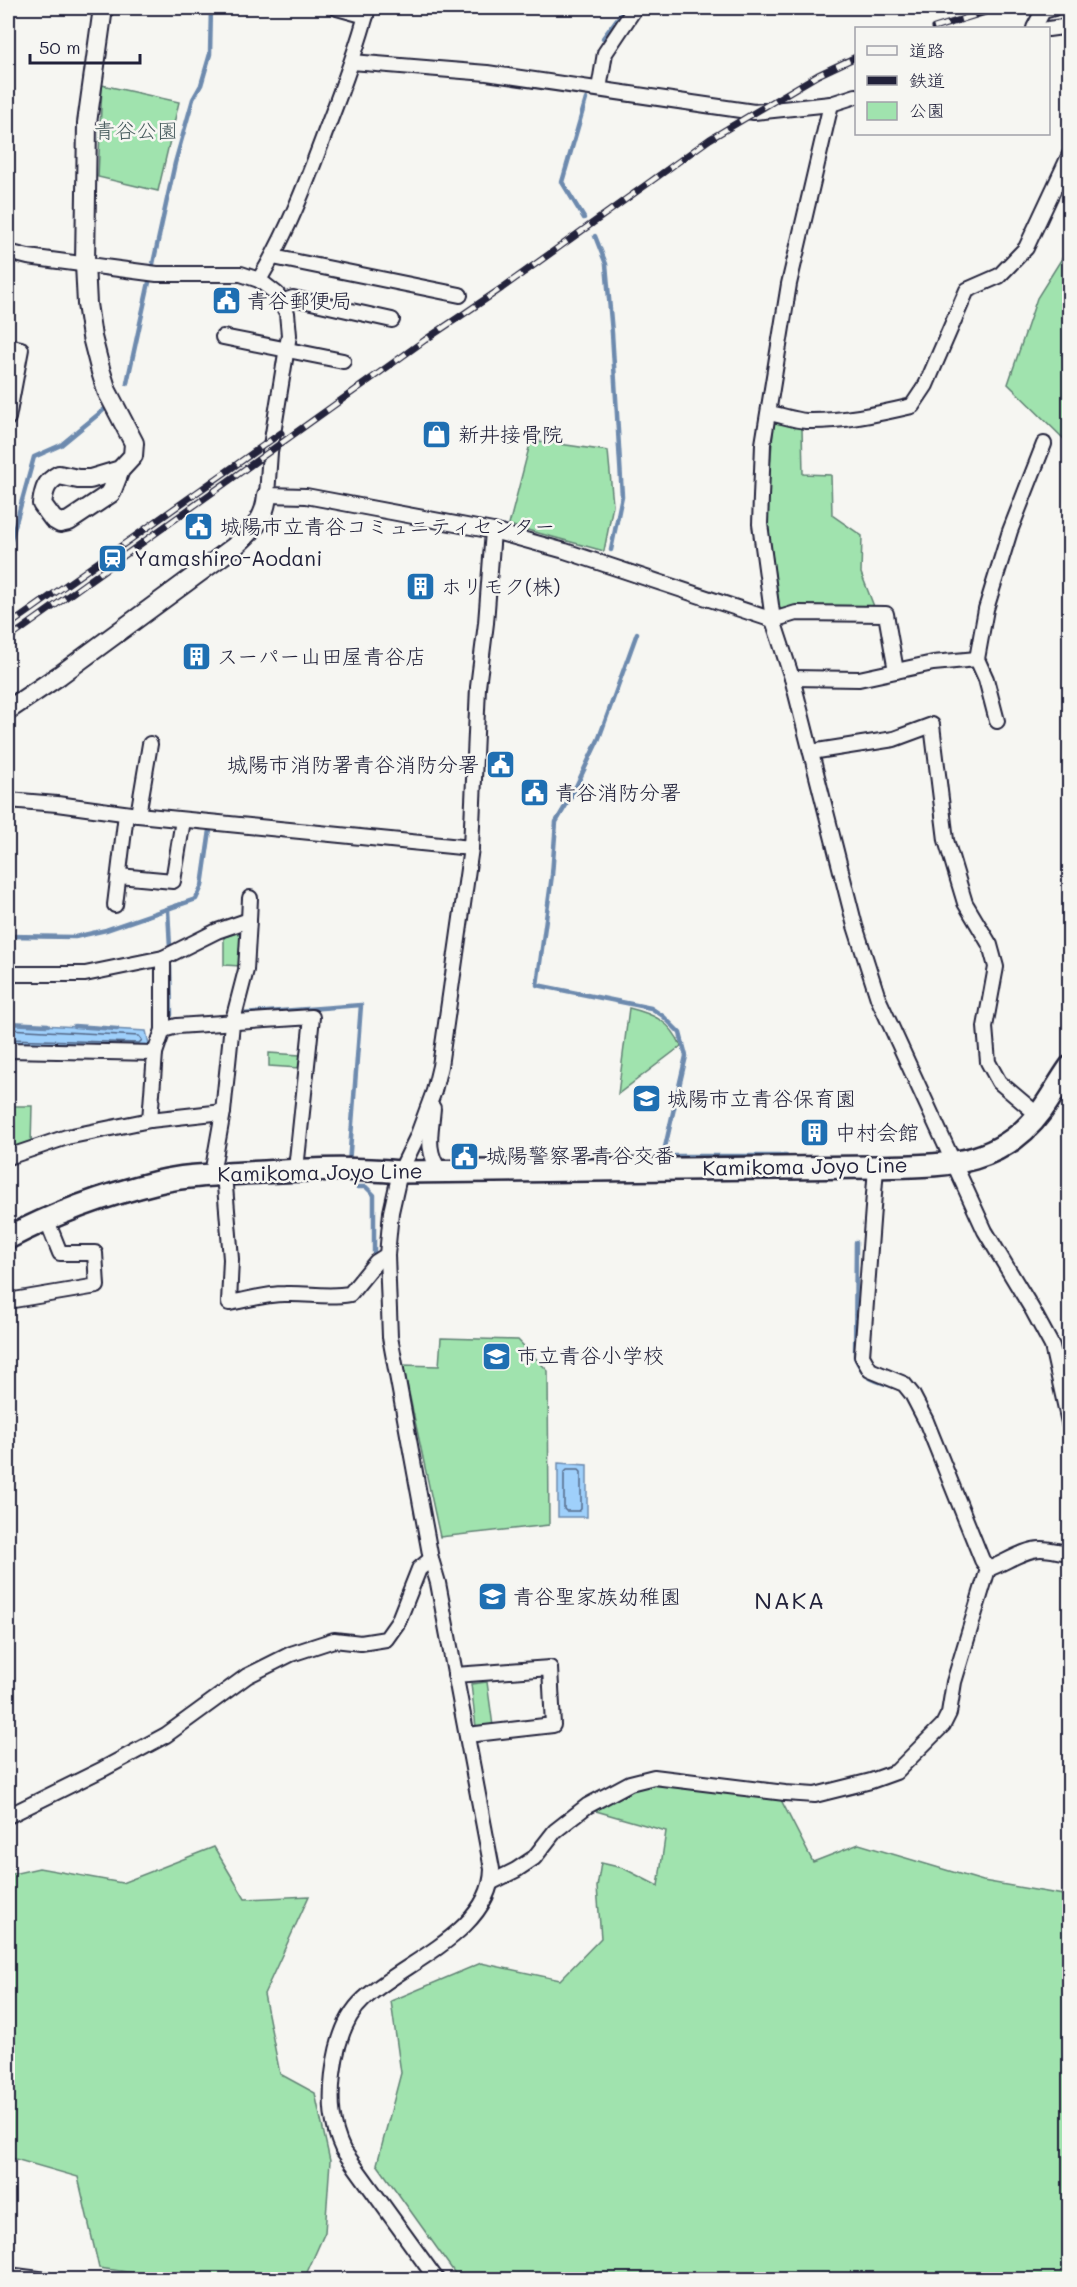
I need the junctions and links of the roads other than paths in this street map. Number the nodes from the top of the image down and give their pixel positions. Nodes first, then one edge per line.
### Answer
1 (103, 8) edge
2 (337, 8) edge
3 (635, 8) edge
4 (1054, 8) edge
5 (367, 12) edge
6 (1035, 27) edge
7 (352, 62) junction
8 (598, 90) junction
9 (855, 96) edge
10 (831, 105) junction
11 (1070, 154) edge
12 (8, 252) edge
13 (273, 257) junction
14 (85, 264) junction
15 (259, 280) junction
16 (460, 295) dead end
17 (282, 302) junction
18 (392, 320) dead end
19 (223, 337) dead end
20 (8, 346) edge
21 (287, 349) junction
22 (343, 361) dead end
23 (769, 413) junction
24 (8, 418) edge
25 (1044, 444) dead end
26 (120, 470) dead end
27 (267, 495) junction
28 (493, 531) junction
29 (772, 620) junction
30 (977, 659) junction
31 (896, 671) junction
32 (792, 678) junction
33 (8, 710) edge
34 (997, 721) dead end
35 (150, 744) dead end
36 (811, 752) junction
37 (8, 800) edge
38 (132, 815) junction
39 (183, 820) junction
40 (471, 848) junction
41 (119, 876) junction
42 (250, 898) dead end
43 (116, 905) dead end
44 (249, 920) junction
45 (163, 958) junction
46 (8, 974) edge
47 (232, 1024) junction
48 (163, 1030) junction
49 (8, 1050) edge
50 (155, 1053) junction
51 (1070, 1067) edge
52 (434, 1091) junction
53 (224, 1112) junction
54 (1038, 1114) junction
55 (150, 1120) junction
56 (8, 1157) edge
57 (953, 1164) junction
58 (876, 1167) junction
59 (296, 1170) junction
60 (440, 1171) junction
61 (400, 1172) junction
62 (218, 1174) junction
63 (46, 1218) junction
64 (8, 1238) edge
65 (387, 1256) junction
66 (8, 1301) edge
67 (1070, 1427) edge
68 (1070, 1553) edge
69 (431, 1559) junction
70 (988, 1569) junction
71 (455, 1675) junction
72 (467, 1735) junction
73 (8, 1816) edge
74 (492, 1882) junction
75 (8, 2275) edge
76 (47, 2280) edge
77 (437, 2280) edge

1 - 14 street
2 - 5 street
3 - 8 street
4 - 6 street
5 - 7 street
7 - 8 street
7 - 13 street
8 - 10 street
9 - 10 street
10 - 23 street
11 - 23 street
12 - 14 street
13 - 15 street
13 - 16 street
14 - 15 street
14 - 26 street
15 - 17 street
17 - 18 street
17 - 21 street
19 - 21 street
20 - 24 street
21 - 22 street
21 - 27 street
23 - 29 street
25 - 30 street
27 - 28 street
27 - 33 street
28 - 29 street
28 - 40 street
29 - 31 street
29 - 32 street
30 - 31 street
30 - 34 street
31 - 32 street
32 - 36 street
35 - 38 street
36 - 54 street
36 - 57 street
37 - 38 street
38 - 39 street
38 - 41 street
39 - 40 street
39 - 41 street
40 - 52 street
41 - 43 street
42 - 44 street
44 - 45 street
44 - 47 street
45 - 46 street
45 - 48 street
47 - 48 street
47 - 53 street
47 - 59 street
48 - 50 street
49 - 50 street
50 - 55 street
51 - 54 main road, Kamikoma Joyo Line
52 - 60 street
52 - 61 street
53 - 55 street
53 - 62 street
54 - 57 main road, Kamikoma Joyo Line
55 - 56 street
57 - 58 main road, Kamikoma Joyo Line
57 - 67 street
58 - 60 main road, Kamikoma Joyo Line
58 - 70 street
59 - 61 main road, Kamikoma Joyo Line
59 - 62 main road, Kamikoma Joyo Line
60 - 61 main road, Kamikoma Joyo Line
61 - 65 street
62 - 63 main road, Kamikoma Joyo Line
62 - 65 street
63 - 64 main road, Kamikoma Joyo Line
63 - 66 street
65 - 69 street
68 - 70 street
69 - 71 street
69 - 73 street
70 - 74 street
71 - 72 street
71 - 72 street
72 - 74 street
74 - 77 street
75 - 76 street

